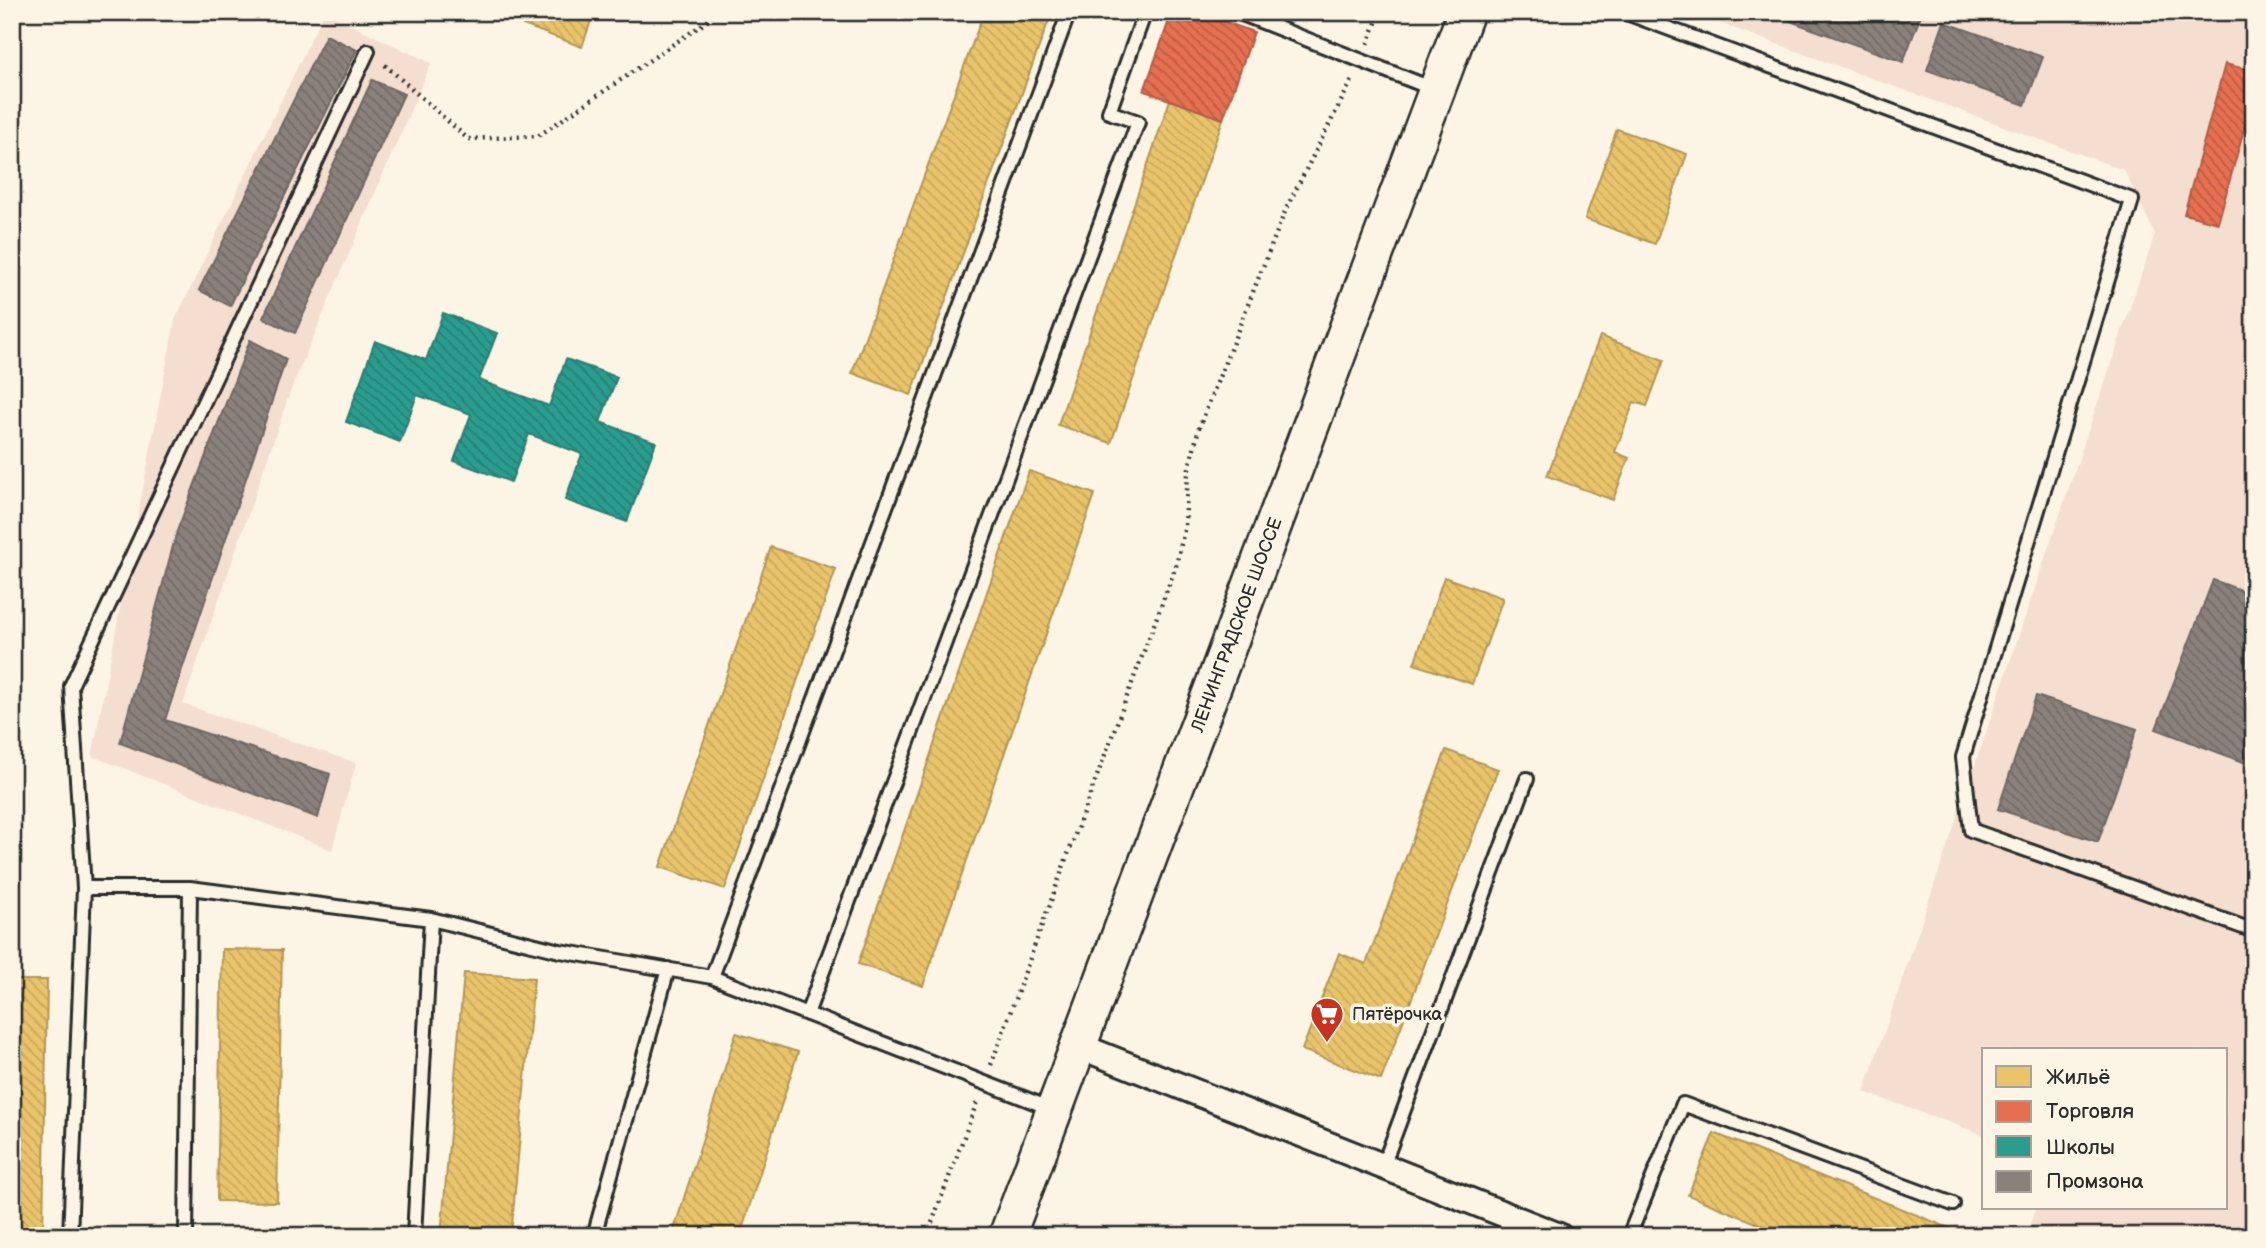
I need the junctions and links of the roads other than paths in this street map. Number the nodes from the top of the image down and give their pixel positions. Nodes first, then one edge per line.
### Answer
1 (1069, 12) edge
2 (1145, 12) edge
3 (1237, 12) edge
4 (1466, 12) edge
5 (1625, 12) edge
6 (368, 51) road end
7 (1437, 90) junction
8 (1527, 779) dead end
9 (84, 888) junction
10 (190, 888) junction
11 (431, 919) junction
12 (2254, 931) edge
13 (667, 969) junction
14 (712, 977) junction
15 (807, 1014) junction
16 (1079, 1045) junction
17 (1054, 1110) junction
18 (1383, 1166) junction
19 (1954, 1204) dead end
20 (70, 1236) edge
21 (186, 1236) edge
22 (414, 1236) edge
23 (594, 1236) edge
24 (1007, 1236) edge
25 (1559, 1236) edge
26 (1629, 1236) edge

1 - 14 lane
2 - 15 lane
3 - 7 lane
4 - 7 main road, ЛЕНИНГРАДСКОЕ ШОССЕ
5 - 12 lane
6 - 9 lane
7 - 16 main road, ЛЕНИНГРАДСКОЕ ШОССЕ
8 - 18 lane
9 - 10 lane
9 - 20 lane
10 - 11 lane
10 - 21 lane
11 - 13 lane
11 - 22 lane
13 - 14 lane
13 - 23 lane
14 - 15 lane
15 - 17 lane
16 - 17 main road, ЛЕНИНГРАДСКОЕ ШОССЕ
16 - 18 street
17 - 24 main road, ЛЕНИНГРАДСКОЕ ШОССЕ
18 - 25 street
19 - 26 lane

